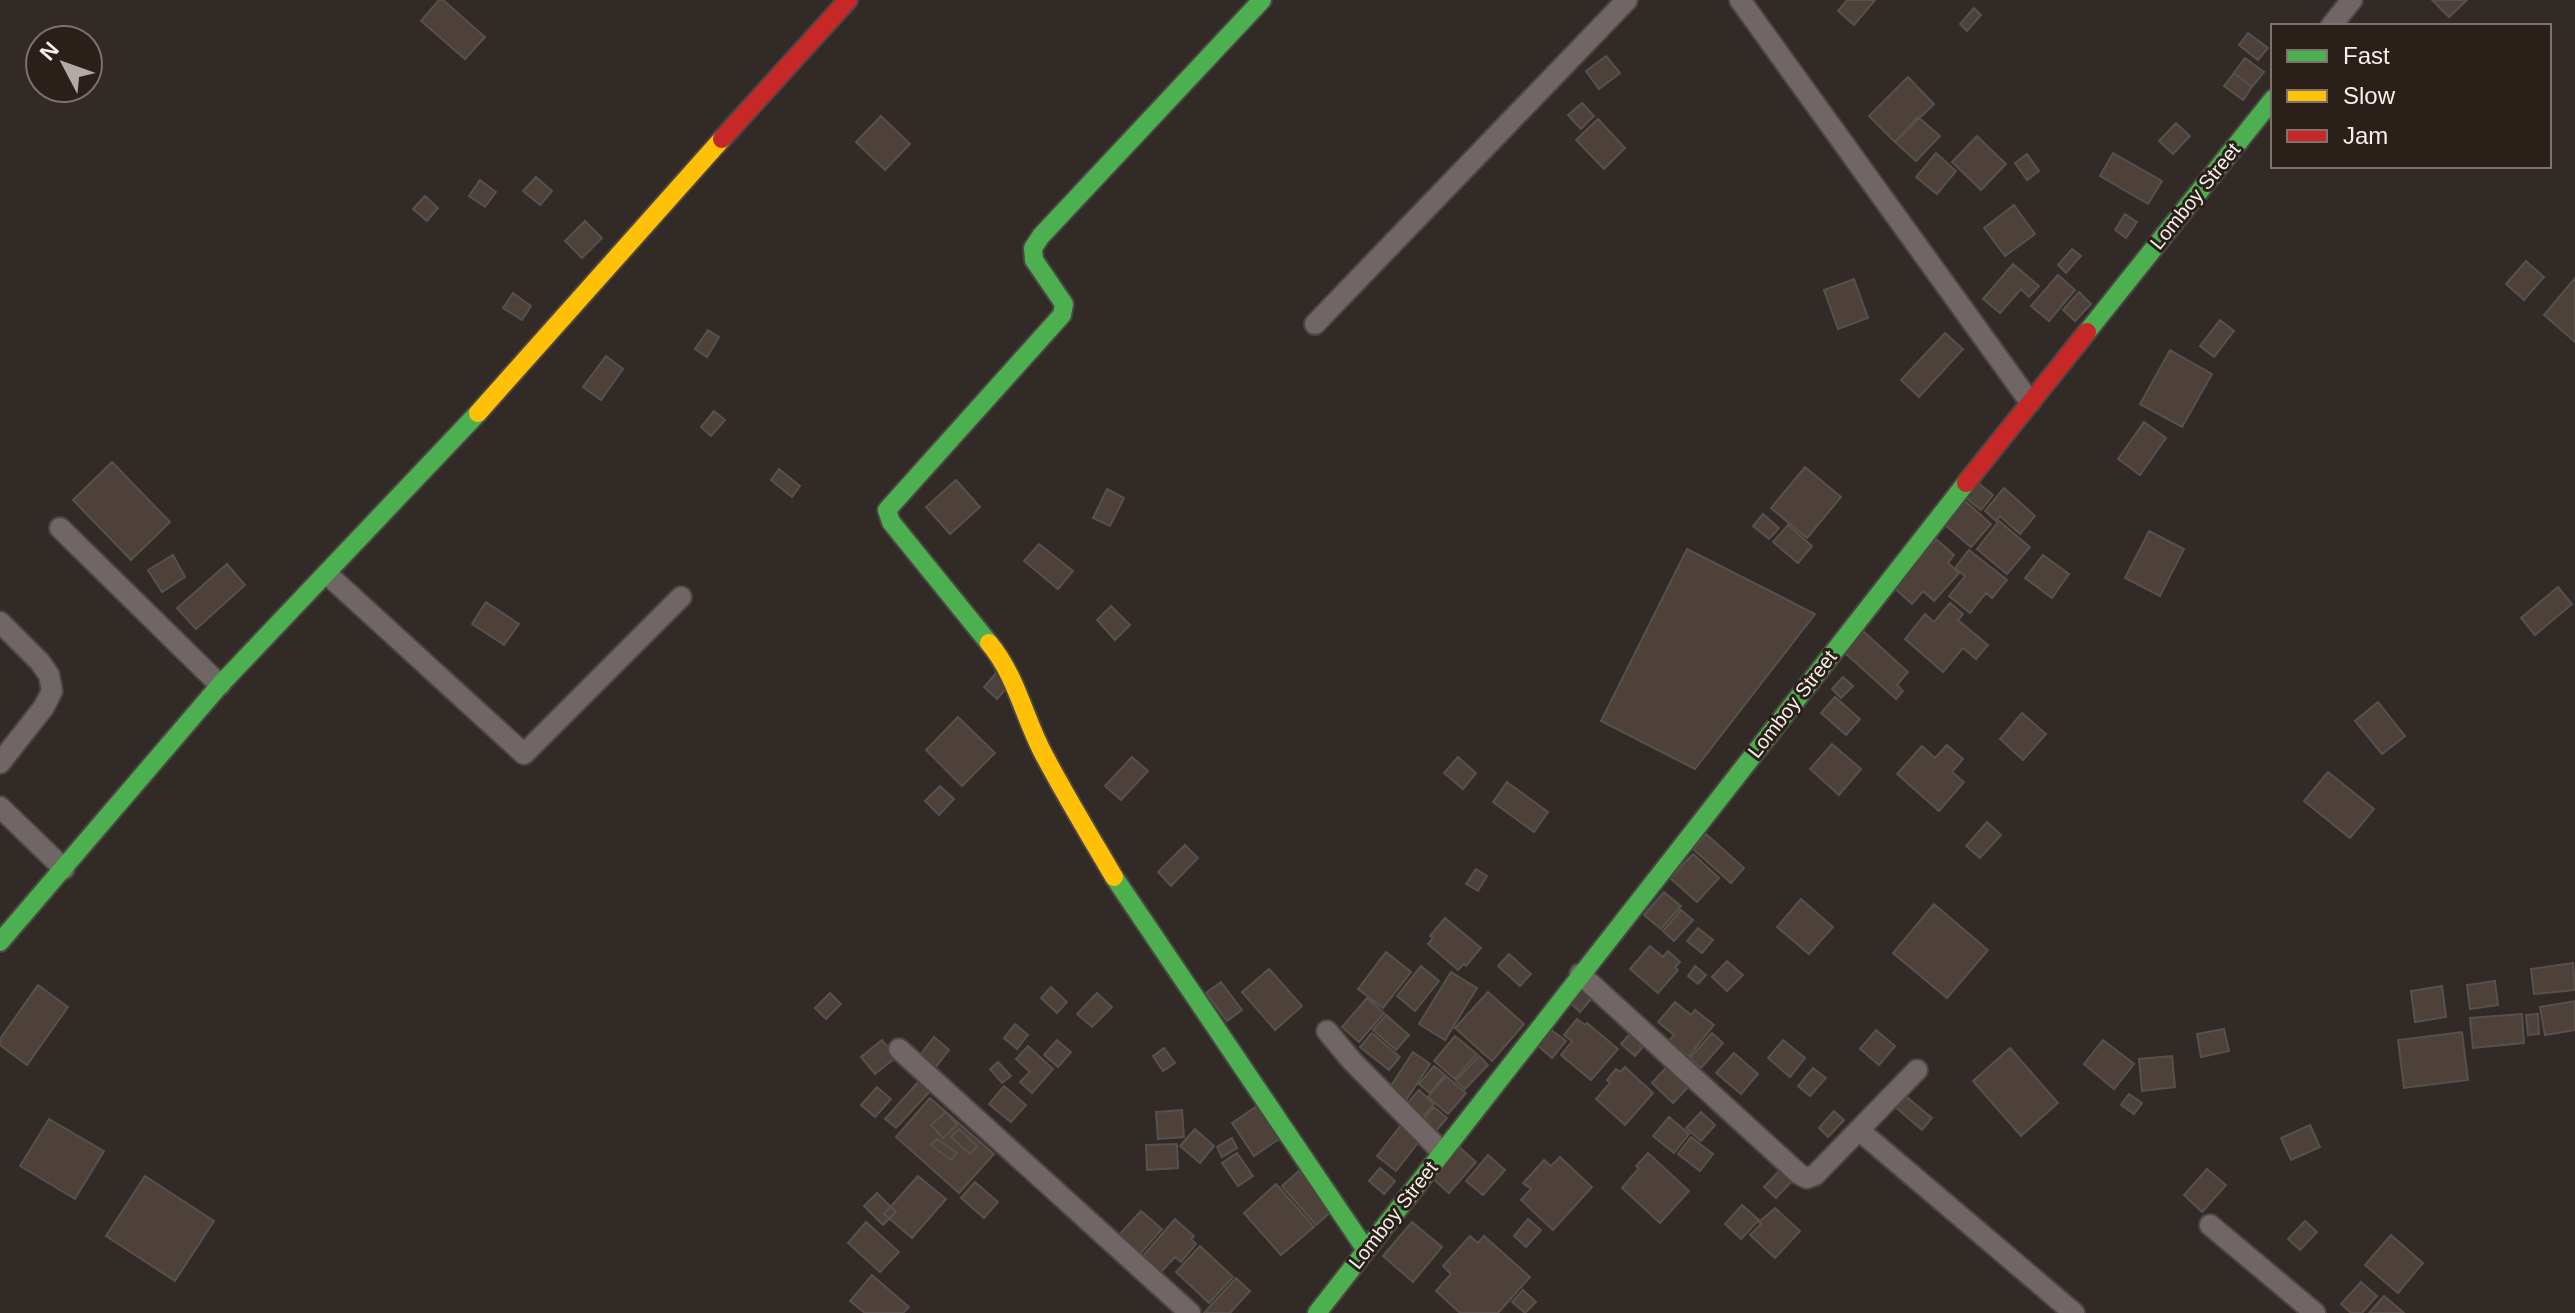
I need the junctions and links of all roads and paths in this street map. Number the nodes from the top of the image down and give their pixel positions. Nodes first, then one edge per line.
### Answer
1 (848, 0) edge
2 (1262, 0) edge
3 (1627, 0) edge
4 (1740, 0) edge
5 (2352, 0) edge
6 (2333, 24) edge
7 (2271, 101) edge
8 (1315, 324) dead end
9 (2030, 402) junction
10 (60, 528) dead end
11 (327, 574) junction
12 (681, 597) dead end
13 (0, 622) edge
14 (220, 685) junction
15 (0, 763) edge
16 (0, 807) edge
17 (64, 869) junction
18 (0, 942) edge
19 (1580, 974) junction
20 (1327, 1031) dead end
21 (899, 1049) dead end
22 (1917, 1070) dead end
23 (1860, 1131) junction
24 (1442, 1152) junction
25 (2210, 1225) dead end
26 (1366, 1250) junction
27 (1190, 1313) edge
28 (1317, 1313) edge
29 (2074, 1313) edge
30 (2315, 1313) edge

1 - 11 street
2 - 26 street
3 - 8 street
4 - 9 street
5 - 6 street
7 - 9 street, Lomboy Street
9 - 19 street, Lomboy Street
10 - 14 street
11 - 12 street
11 - 14 street
13 - 15 street
14 - 17 street
16 - 17 street
17 - 18 street
19 - 23 street
19 - 24 street, Lomboy Street
20 - 24 street
21 - 27 street
22 - 23 street
23 - 29 street
24 - 26 street, Lomboy Street
25 - 30 street
26 - 28 street, Lomboy Street

